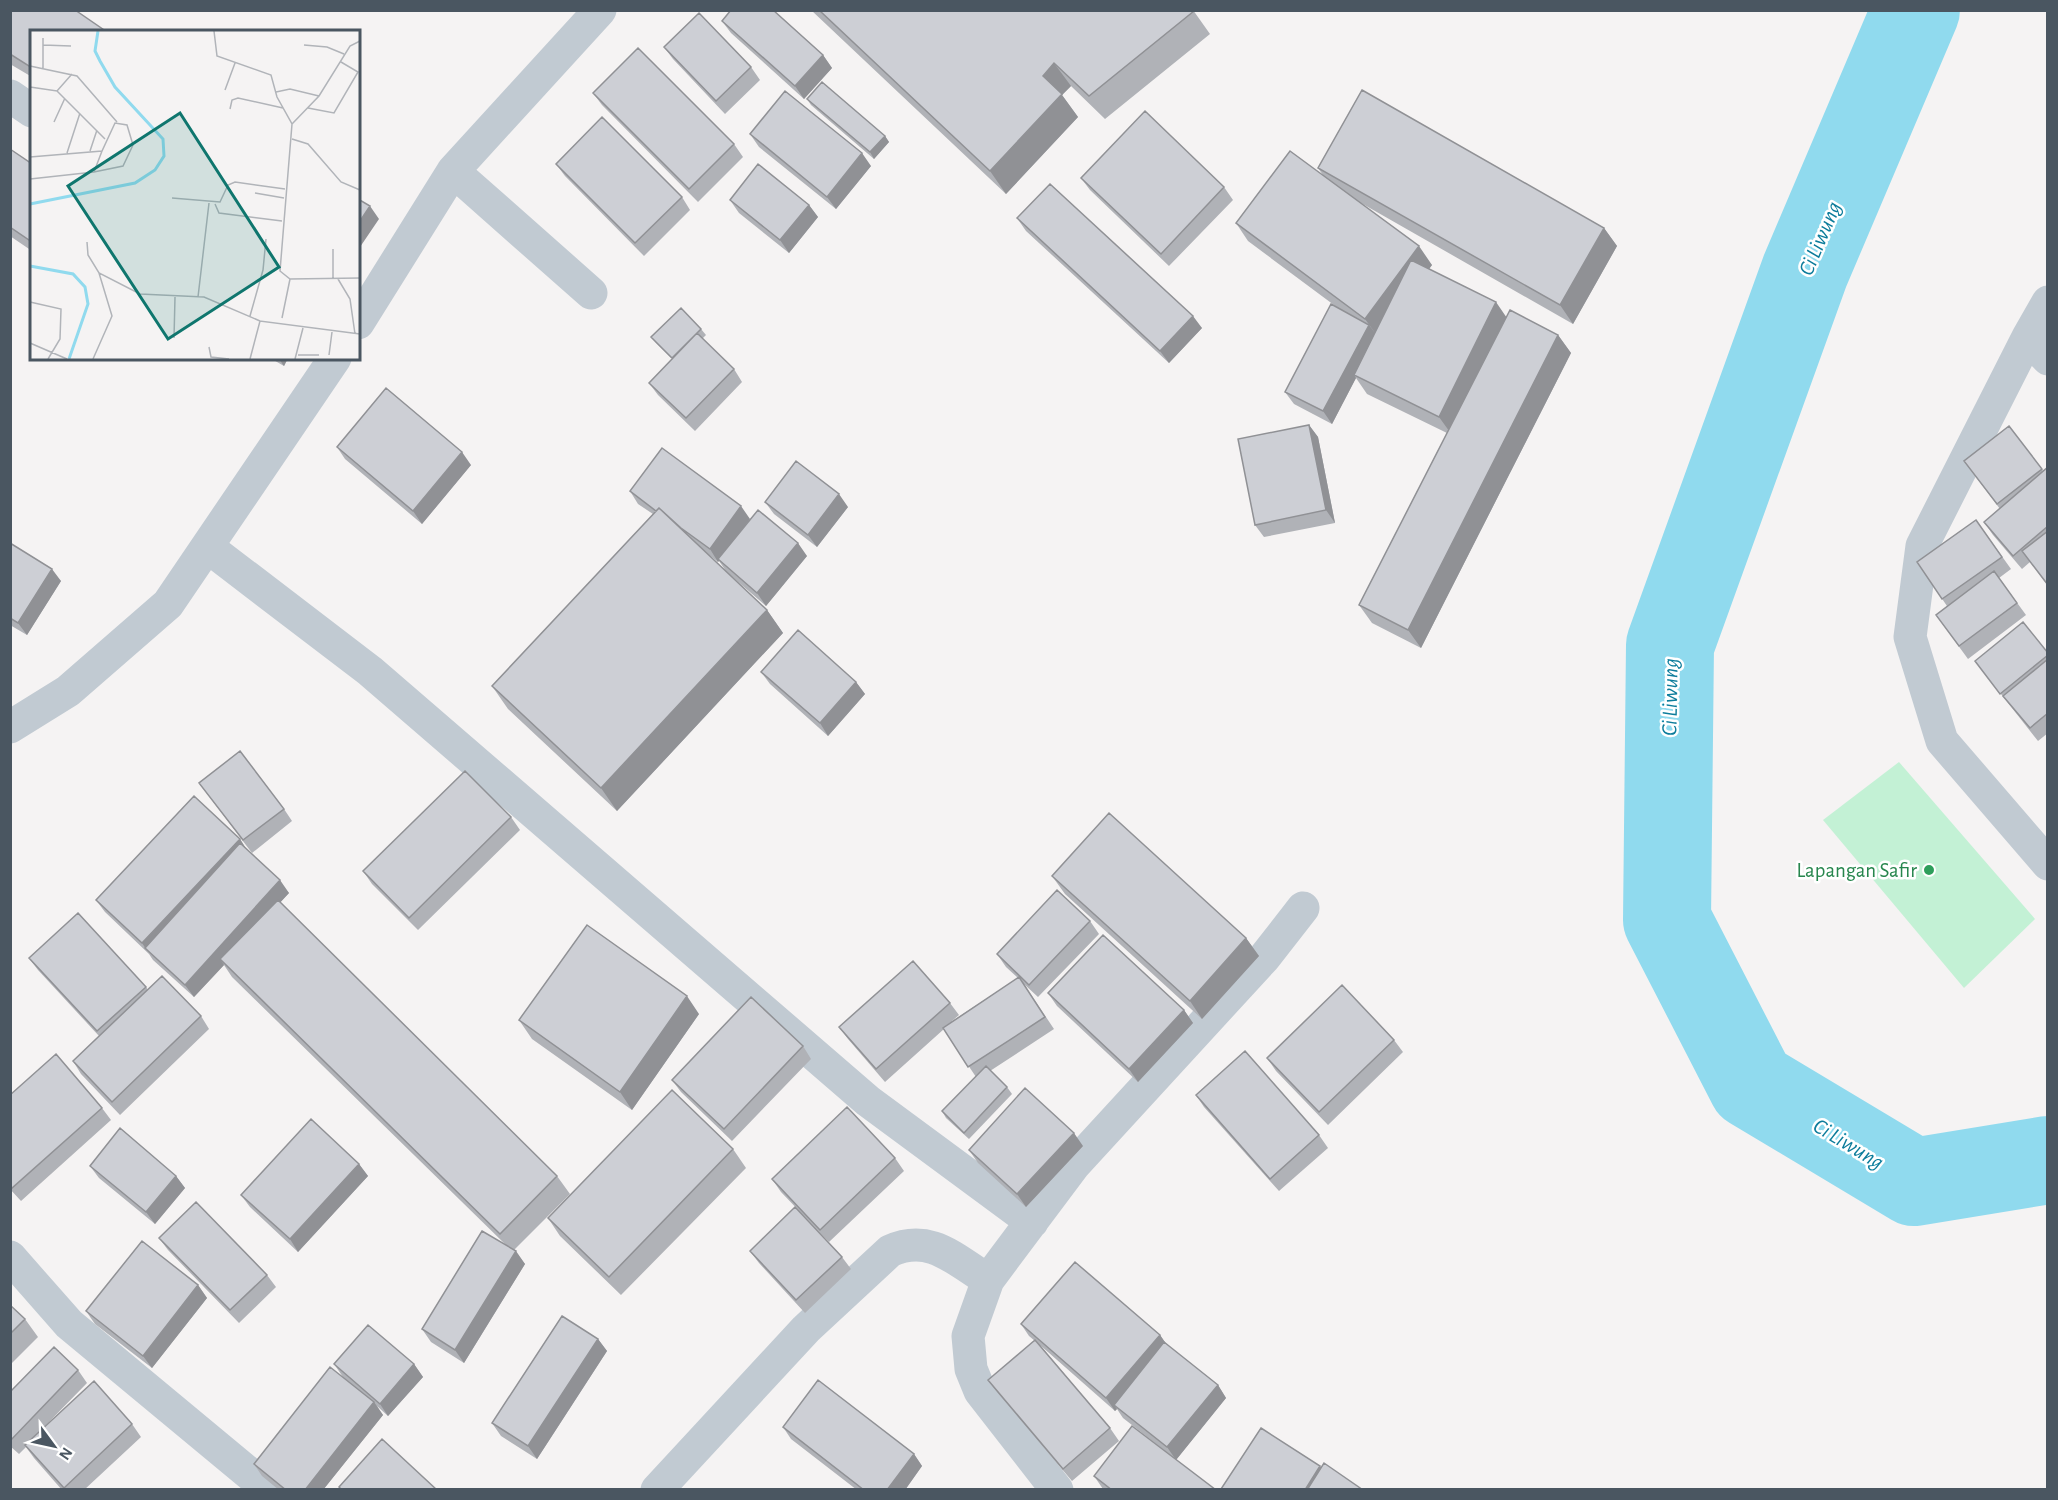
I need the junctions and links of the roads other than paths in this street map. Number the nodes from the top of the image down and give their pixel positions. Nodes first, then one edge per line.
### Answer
1 (600, 10) edge
2 (10, 96) edge
3 (30, 110) edge
4 (453, 171) junction
5 (591, 293) dead end
6 (2048, 302) edge
7 (360, 320) edge
8 (2038, 348) edge
9 (334, 360) edge
10 (209, 548) junction
11 (10, 727) edge
12 (2048, 864) edge
13 (1303, 908) dead end
14 (1032, 1222) junction
15 (10, 1257) edge
16 (988, 1280) junction
17 (269, 1490) edge
18 (657, 1490) edge
19 (1057, 1490) edge

1 - 4 street
2 - 3 street
4 - 5 street
4 - 7 street
6 - 8 street
8 - 12 street
9 - 10 street
10 - 11 street
10 - 14 street
13 - 14 street
14 - 16 street
15 - 17 street
16 - 18 street
16 - 19 street

